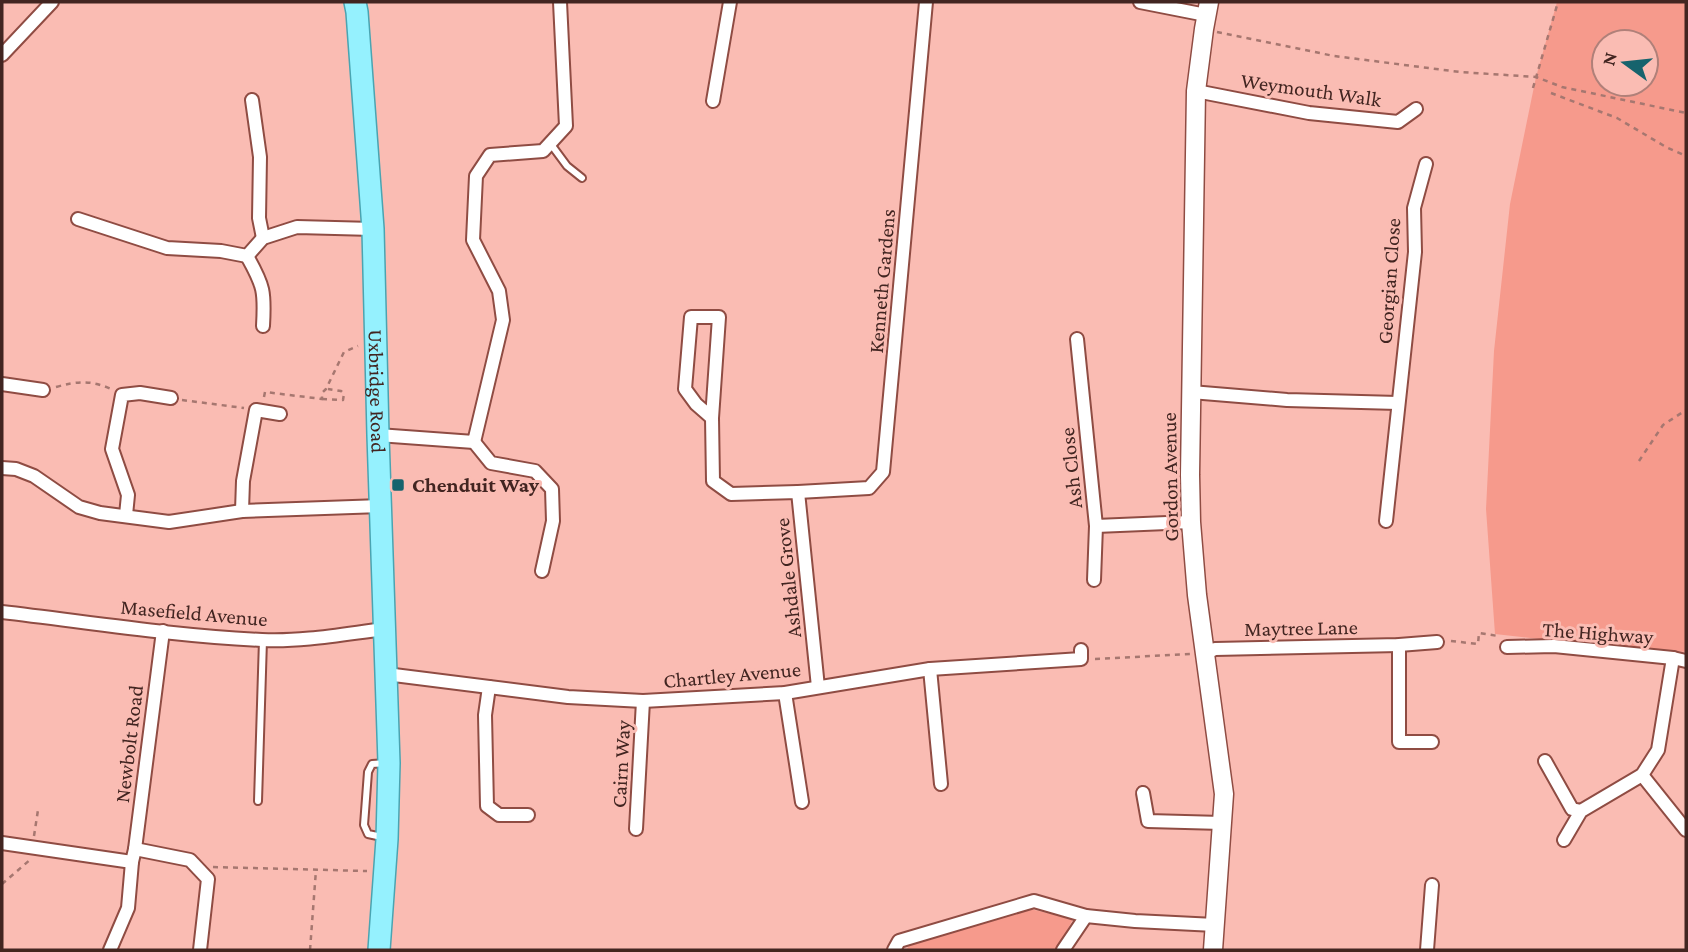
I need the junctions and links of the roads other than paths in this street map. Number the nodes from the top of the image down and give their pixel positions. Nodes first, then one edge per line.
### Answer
1 (52, 2) edge
2 (355, 2) edge
3 (560, 2) edge
4 (730, 2) edge
5 (926, 2) edge
6 (1140, 2) edge
7 (1207, 15) edge
8 (2, 55) edge
9 (1196, 91) junction
10 (252, 100) dead end
11 (713, 101) dead end
12 (1416, 108) dead end
13 (550, 143) junction
14 (1426, 164) dead end
15 (582, 178) dead end
16 (78, 219) dead end
17 (373, 229) junction
18 (264, 237) junction
19 (247, 256) junction
20 (263, 326) dead end
21 (1077, 339) dead end
22 (2, 384) edge
23 (43, 390) road end
24 (1191, 392) junction
25 (171, 398) road end
26 (1398, 403) junction
27 (280, 414) dead end
28 (712, 418) junction
29 (378, 435) junction
30 (474, 442) junction
31 (2, 468) edge
32 (798, 492) junction
33 (381, 506) junction
34 (242, 512) junction
35 (127, 515) junction
36 (1386, 521) dead end
37 (1191, 522) junction
38 (1096, 526) junction
39 (542, 571) dead end
40 (1094, 580) dead end
41 (2, 612) edge
42 (384, 629) junction
43 (163, 631) junction
44 (263, 640) junction
45 (1437, 642) road end
46 (1399, 645) junction
47 (1507, 647) road end
48 (1081, 654) road end
49 (1204, 654) junction
50 (1680, 660) edge
51 (930, 669) junction
52 (386, 674) junction
53 (489, 687) junction
54 (818, 687) junction
55 (785, 692) junction
56 (643, 701) junction
57 (1432, 742) dead end
58 (1545, 761) dead end
59 (1642, 775) junction
60 (941, 784) dead end
61 (1143, 793) dead end
62 (258, 801) dead end
63 (802, 802) dead end
64 (1581, 811) junction
65 (528, 815) dead end
66 (1222, 823) junction
67 (636, 829) dead end
68 (1686, 830) edge
69 (1564, 840) dead end
70 (2, 843) edge
71 (134, 855) junction
72 (1432, 885) dead end
73 (1086, 916) junction
74 (1215, 925) junction
75 (110, 950) edge
76 (200, 950) edge
77 (379, 950) edge
78 (894, 950) edge
79 (1063, 950) edge
80 (1213, 950) edge
81 (1427, 950) edge

1 - 8 street
2 - 17 main road, Uxbridge Road
3 - 13 street
4 - 11 street
5 - 32 street, Kenneth Gardens
6 - 7 street
7 - 9 street, Gordon Avenue
9 - 12 street, Weymouth Walk
9 - 24 street, Gordon Avenue
10 - 18 street
13 - 15 lane
13 - 30 street
14 - 26 street, Georgian Close
16 - 19 street
17 - 18 street
17 - 29 main road, Uxbridge Road
18 - 19 street
19 - 20 street
21 - 38 street, Ash Close
22 - 23 street
24 - 26 street
24 - 37 street, Gordon Avenue
25 - 35 street
26 - 36 street, Georgian Close
27 - 34 street
28 - 28 street, Ashdale Grove
28 - 32 street, Ashdale Grove
29 - 30 street
29 - 33 main road, Uxbridge Road
30 - 39 street
31 - 35 street
32 - 54 street, Ashdale Grove
33 - 34 street
33 - 42 main road, Uxbridge Road
34 - 35 street
37 - 38 street, Ash Close
37 - 49 street, Gordon Avenue
38 - 40 street, Ash Close
41 - 43 street, Masefield Avenue
42 - 44 street, Masefield Avenue
42 - 52 main road, Uxbridge Road
43 - 44 street, Masefield Avenue
43 - 71 street, Newbolt Road
44 - 62 lane
45 - 46 street, Maytree Lane
46 - 49 street, Maytree Lane
46 - 57 street
47 - 50 street, The Highway
48 - 51 street, Chartley Avenue
49 - 66 street, Gordon Avenue
50 - 59 street
51 - 54 street, Chartley Avenue
51 - 60 street
52 - 53 street, Chartley Avenue
52 - 77 main road, Uxbridge Road
53 - 56 street, Chartley Avenue
53 - 65 street
54 - 55 street, Chartley Avenue
55 - 56 street, Chartley Avenue
55 - 63 street
56 - 67 street, Cairn Way
58 - 64 street
59 - 64 street
59 - 68 street
61 - 66 street
64 - 69 street
66 - 74 street, Gordon Avenue
70 - 71 street
71 - 75 street, Newbolt Road
71 - 76 street
72 - 81 street
73 - 74 street
73 - 78 street
73 - 79 street
74 - 80 street, Gordon Avenue

